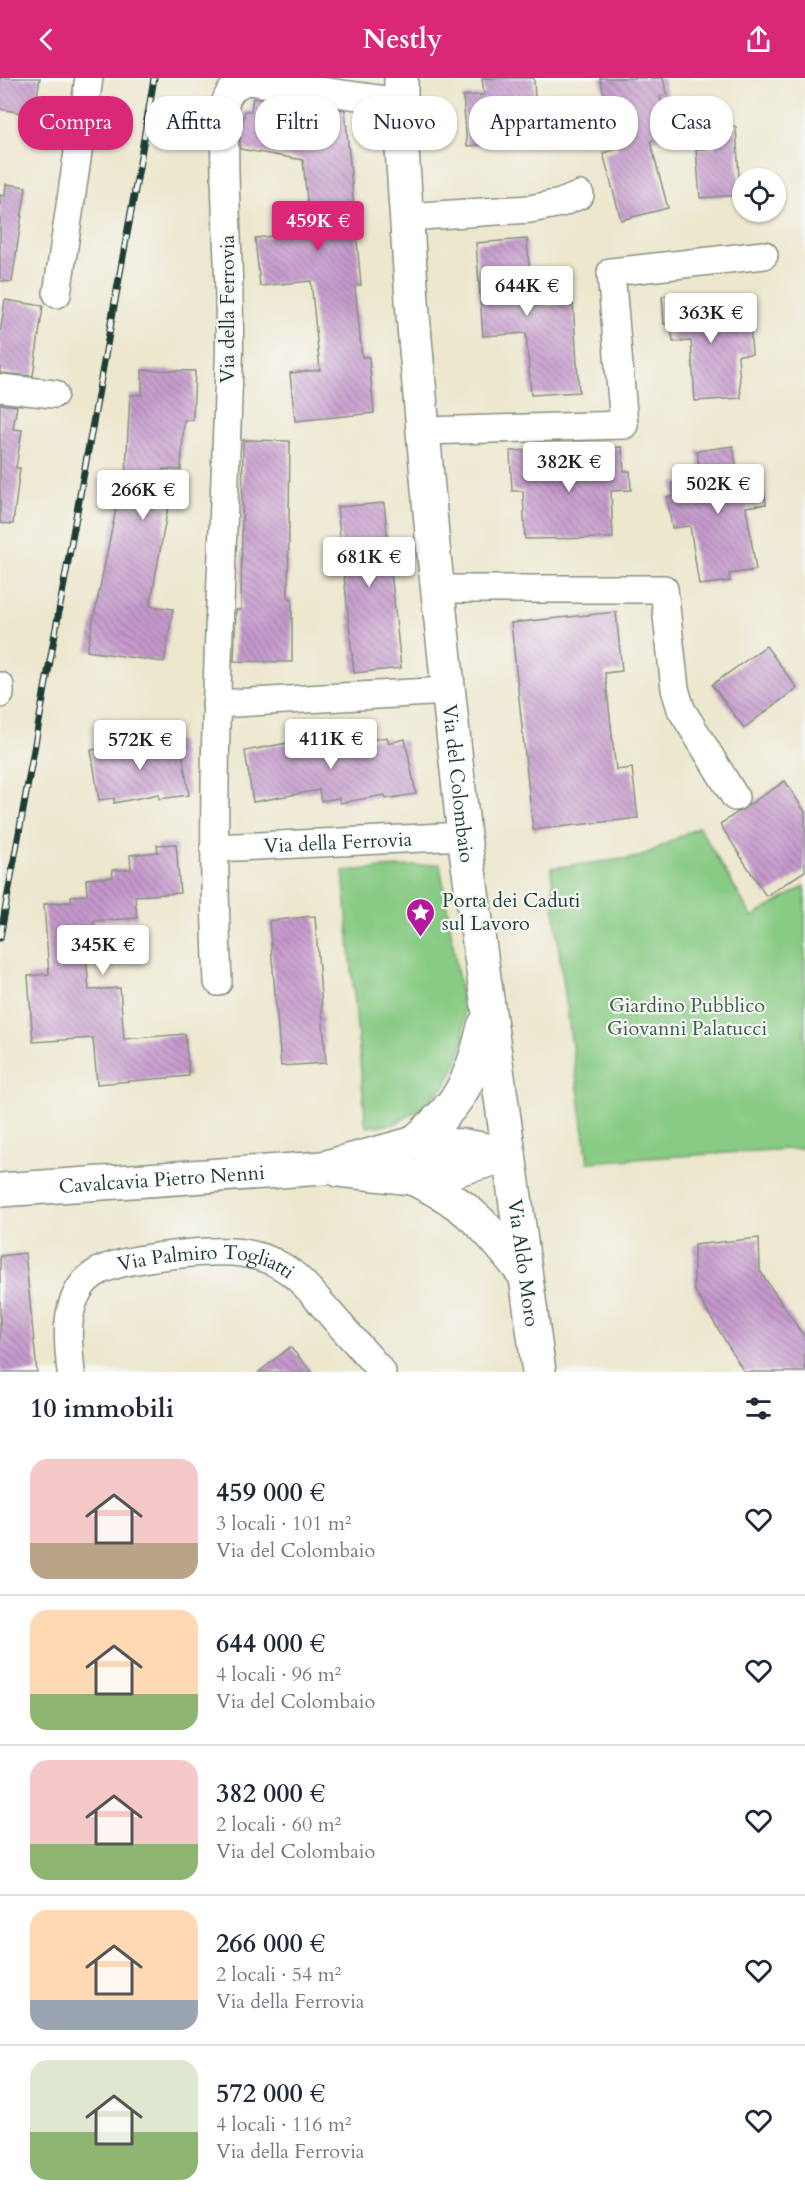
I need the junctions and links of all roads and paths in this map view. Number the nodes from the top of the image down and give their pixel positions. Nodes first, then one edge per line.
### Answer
1 (89, 78) edge
2 (401, 90) edge
3 (580, 195) dead end
4 (406, 217) junction
5 (764, 255) dead end
6 (57, 294) dead end
7 (0, 388) edge
8 (54, 394) dead end
9 (423, 431) junction
10 (437, 590) junction
11 (448, 691) junction
12 (216, 704) junction
13 (735, 797) dead end
14 (464, 836) junction
15 (214, 848) junction
16 (218, 982) dead end
17 (488, 1009) junction
18 (412, 1144) junction
19 (509, 1154) junction
20 (323, 1168) junction
21 (412, 1178) junction
22 (0, 1190) edge
23 (525, 1275) junction
24 (71, 1372) edge
25 (382, 1372) edge
26 (539, 1372) edge

1 - 6 street
2 - 4 main road, Via del Colombaio
2 - 12 street, Via della Ferrovia
3 - 4 street
4 - 9 main road, Via del Colombaio
5 - 9 street
7 - 8 street
9 - 10 main road, Via del Colombaio
10 - 11 main road, Via del Colombaio
10 - 13 street
11 - 12 street
11 - 14 main road, Via del Colombaio
12 - 15 street, Via della Ferrovia
14 - 15 street, Via della Ferrovia
14 - 17 main road, Via del Colombaio
15 - 16 street, Via della Ferrovia
17 - 18 main road, Cavalcavia Pietro Nenni
17 - 19 main road, Via del Colombaio
18 - 19 main road, Cavalcavia Pietro Nenni
18 - 20 main road, Cavalcavia Pietro Nenni
19 - 21 main road, Cavalcavia Pietro Nenni
19 - 23 main road, Via Aldo Moro
20 - 21 main road, Cavalcavia Pietro Nenni
20 - 22 main road, Cavalcavia Pietro Nenni
21 - 23 main road, Cavalcavia Pietro Nenni
23 - 26 main road, Via Aldo Moro
24 - 25 street, Via Palmiro Togliatti

